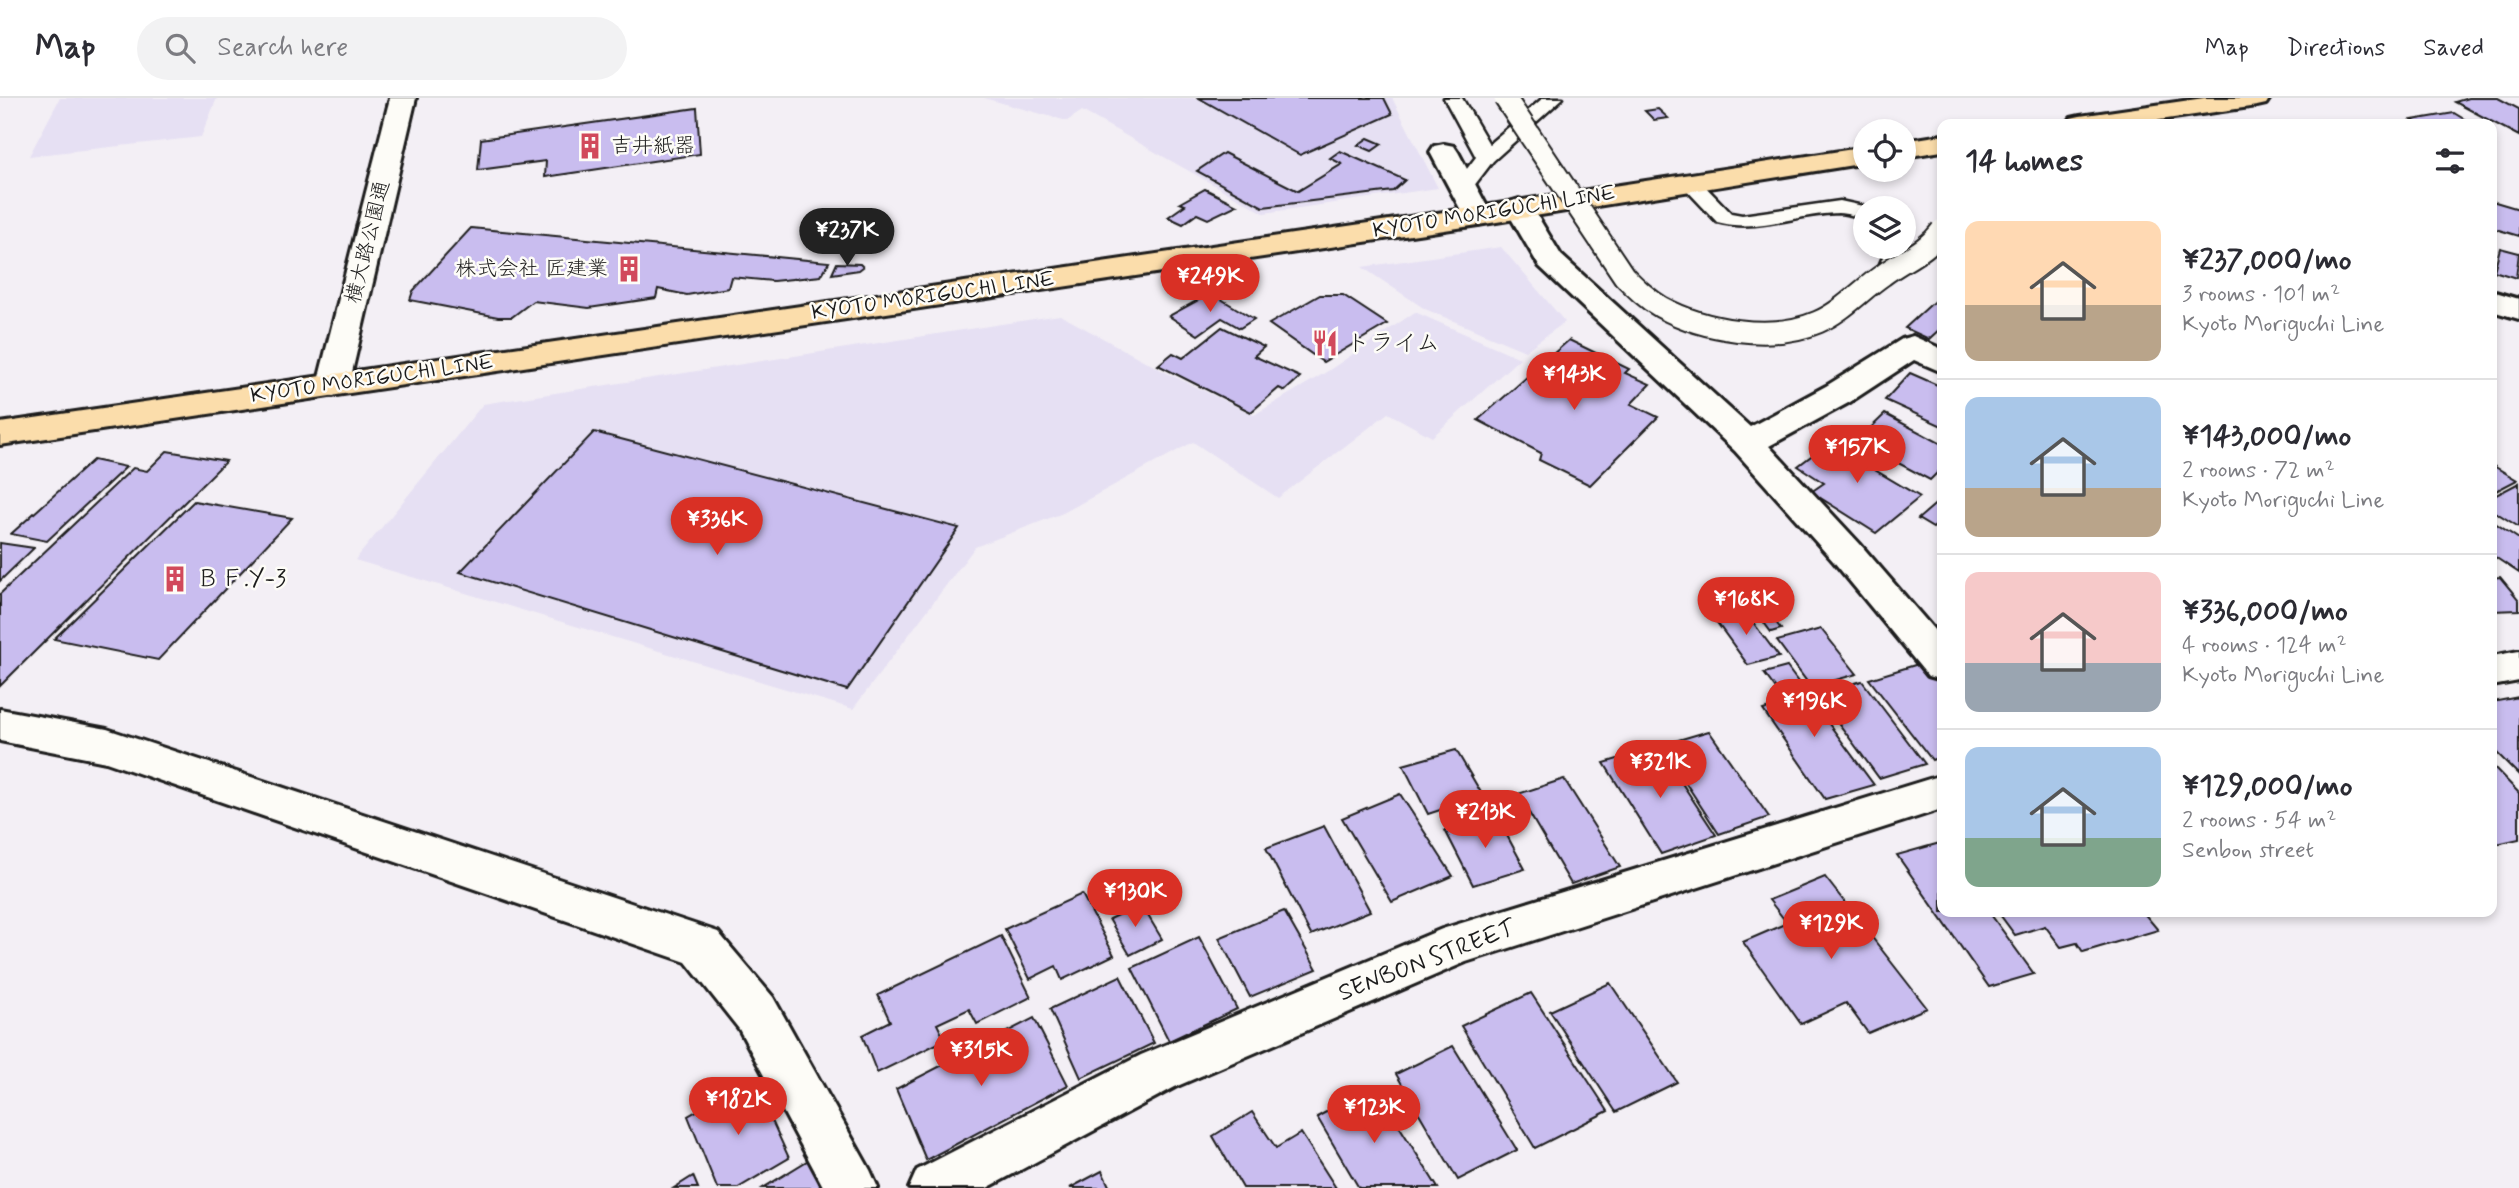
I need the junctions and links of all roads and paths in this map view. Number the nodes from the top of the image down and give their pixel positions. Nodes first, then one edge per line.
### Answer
1 (403, 98) edge
2 (1453, 98) edge
3 (1505, 98) edge
4 (1554, 98) edge
5 (2257, 98) edge
6 (2114, 119) edge
7 (1937, 144) edge
8 (1916, 147) edge
9 (1444, 152) dead end
10 (1853, 157) edge
11 (1486, 158) junction
12 (1689, 181) junction
13 (1463, 187) junction
14 (1519, 208) junction
15 (1853, 210) edge
16 (1478, 216) junction
17 (1937, 237) edge
18 (1893, 259) edge
19 (1888, 271) junction
20 (2497, 302) edge
21 (2519, 310) edge
22 (1937, 359) edge
23 (332, 385) junction
24 (0, 434) edge
25 (1747, 443) junction
26 (1937, 659) edge
27 (2519, 666) edge
28 (2497, 670) edge
29 (0, 725) edge
30 (1937, 794) edge
31 (852, 1188) edge
32 (935, 1188) edge

1 - 23 street, 横大路公園通
2 - 11 lane
3 - 19 lane, bridge
4 - 11 lane
5 - 6 main road
7 - 8 main road
9 - 13 street
10 - 12 main road, KYOTO MORIGUCHI LINE
11 - 13 lane
12 - 14 main road, KYOTO MORIGUCHI LINE
12 - 15 lane
13 - 16 street
14 - 16 main road, KYOTO MORIGUCHI LINE
14 - 25 street
16 - 23 main road, KYOTO MORIGUCHI LINE
17 - 19 lane, bridge
18 - 19 lane
20 - 21 street
22 - 25 street
23 - 24 main road, KYOTO MORIGUCHI LINE
25 - 26 street
27 - 28 street
29 - 31 street
30 - 32 street, SENBON STREET

